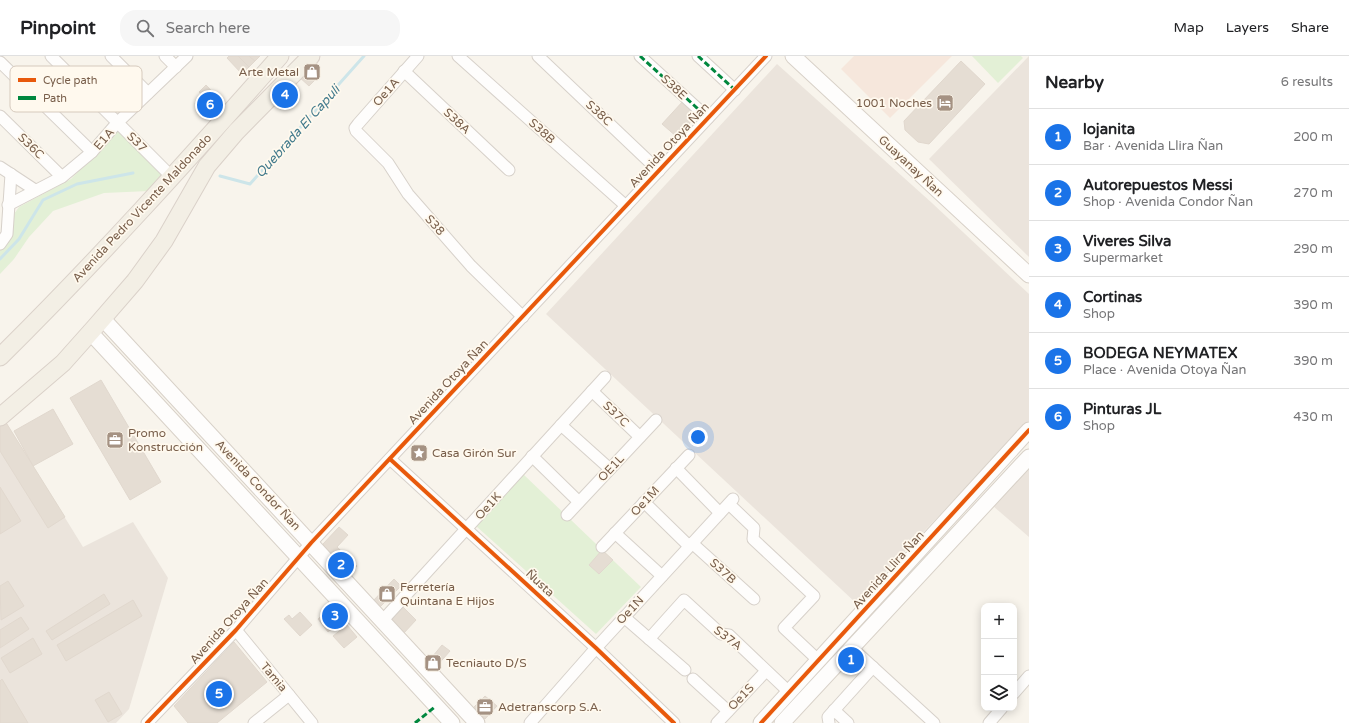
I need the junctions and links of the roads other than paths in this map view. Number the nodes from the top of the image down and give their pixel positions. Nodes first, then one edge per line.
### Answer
1 (51, 56) edge
2 (111, 56) edge
3 (165, 56) edge
4 (187, 56) edge
5 (280, 56) edge
6 (311, 56) edge
7 (418, 56) edge
8 (458, 56) edge
9 (538, 56) edge
10 (640, 56) edge
11 (698, 56) edge
12 (766, 56) edge
13 (794, 56) edge
14 (0, 62) edge
15 (61, 66) edge
16 (121, 66) edge
17 (176, 67) junction
18 (404, 71) junction
19 (10, 72) edge
20 (142, 87) edge
21 (735, 90) junction
22 (148, 93) junction
23 (142, 99) edge
24 (51, 112) edge
25 (106, 112) edge
26 (128, 112) edge
27 (0, 116) edge
28 (708, 118) junction
29 (117, 123) junction
30 (355, 128) joint
31 (92, 152) junction
32 (0, 167) edge
33 (509, 170) dead end
34 (660, 170) junction
35 (11, 174) junction
36 (62, 176) junction
37 (172, 177) junction
38 (35, 190) junction
39 (8, 205) junction
40 (626, 206) junction
41 (0, 244) edge
42 (1029, 275) edge
43 (523, 317) junction
44 (102, 319) junction
45 (90, 332) junction
46 (0, 357) edge
47 (605, 377) dead end
48 (592, 391) junction
49 (0, 417) edge
50 (656, 420) dead end
51 (561, 425) junction
52 (1029, 430) edge
53 (640, 437) junction
54 (689, 455) dead end
55 (532, 456) junction
56 (1029, 457) edge
57 (390, 459) junction
58 (610, 468) junction
59 (676, 468) junction
60 (579, 502) junction
61 (644, 502) junction
62 (720, 513) junction
63 (567, 515) dead end
64 (466, 529) junction
65 (615, 533) junction
66 (311, 543) junction
67 (691, 545) junction
68 (602, 547) dead end
69 (300, 557) junction
70 (662, 576) junction
71 (754, 599) dead end
72 (624, 617) junction
73 (383, 620) junction
74 (236, 630) junction
75 (649, 639) junction
76 (596, 648) junction
77 (852, 648) junction
78 (818, 660) junction
79 (873, 667) junction
80 (685, 670) dead end
81 (766, 671) junction
82 (1029, 676) edge
83 (693, 679) dead end
84 (1017, 690) edge
85 (789, 692) junction
86 (289, 695) junction
87 (834, 710) junction
88 (728, 711) junction
89 (999, 711) edge
90 (146, 723) edge
91 (254, 723) edge
92 (312, 723) edge
93 (452, 723) edge
94 (477, 723) edge
95 (530, 723) edge
96 (673, 723) edge
97 (717, 723) edge
98 (761, 723) edge
99 (782, 723) edge
100 (829, 723) edge
101 (848, 723) edge
102 (934, 723) edge
103 (989, 723) edge

1 - 15 street, S37
2 - 16 street
3 - 17 street
4 - 17 street, E1A
5 - 37 main road, Avenida Pedro Vicente Maldonado
6 - 44 main road, Avenida Pedro Vicente Maldonado
7 - 18 street, Oe1A
8 - 40 street, S38B
9 - 34 street, S38C
10 - 28 street, S38E
11 - 21 street
12 - 21 street, Avenida Otoya Ñan
13 - 42 main road, Guayanay Ñan
14 - 19 street
17 - 22 street, E1A
18 - 30 street, Oe1A
18 - 33 street, S38A
20 - 22 street
21 - 28 street, Avenida Otoya Ñan
22 - 23 street, E1A
24 - 31 street
25 - 29 street, S37
26 - 29 street, E1A
27 - 36 street, S36C
28 - 34 street, Avenida Otoya Ñan
29 - 31 street, E1A
29 - 37 street, S37
30 - 43 street, S38
31 - 36 street, E1A
32 - 35 street
34 - 40 street, Avenida Otoya Ñan
35 - 38 street
35 - 39 street
36 - 38 street, E1A
37 - 46 main road, Avenida Pedro Vicente Maldonado
38 - 39 street, E1A
39 - 41 street
40 - 43 street, Avenida Otoya Ñan
43 - 57 street, Avenida Otoya Ñan
44 - 45 main road, Avenida Pedro Vicente Maldonado
44 - 66 main road, Avenida Condor Ñan
45 - 49 main road, Avenida Pedro Vicente Maldonado
45 - 69 main road, Avenida Condor Ñan
47 - 48 street, Oe1K
48 - 51 street, Oe1K
48 - 53 street, S37C
50 - 53 street, OE1L
51 - 55 street, Oe1K
51 - 58 street
52 - 78 main road, Avenida Llira Ñan
53 - 58 street, OE1L
54 - 59 street, Oe1M
55 - 60 street
55 - 64 street, Oe1K
56 - 77 main road
57 - 64 street, Ñusta
57 - 66 street, Avenida Otoya Ñan
58 - 60 street, OE1L
59 - 61 street, Oe1M
59 - 62 street
60 - 63 street, OE1L
61 - 65 street, Oe1M
61 - 67 street, S37B
62 - 67 street, Oe1N
62 - 78 street, Oe1N
64 - 73 street, Oe1K
64 - 76 street, Ñusta
65 - 68 street, Oe1M
65 - 70 street
66 - 69 street, Avenida Otoya Ñan
66 - 73 main road, Avenida Condor Ñan
67 - 70 street, Oe1N
67 - 71 street, S37B
69 - 74 street, Avenida Otoya Ñan
69 - 93 main road, Avenida Condor Ñan
70 - 72 street, Oe1N
72 - 75 street
72 - 76 street, Oe1N
73 - 94 main road, Avenida Condor Ñan
74 - 86 street, Tamia
74 - 90 street, Avenida Otoya Ñan
75 - 80 street
75 - 81 street, S37A
76 - 95 street, Oe1N
76 - 96 street, Ñusta
77 - 79 street
77 - 99 main road
78 - 85 main road, Avenida Llira Ñan
79 - 87 street
79 - 102 street
81 - 85 street, S37A
81 - 88 street, Oe1S
82 - 84 street
83 - 88 street
85 - 98 main road, Avenida Llira Ñan
86 - 91 street
86 - 92 street, Tamia
87 - 100 street
87 - 101 street
88 - 97 street, Oe1S
89 - 103 street

